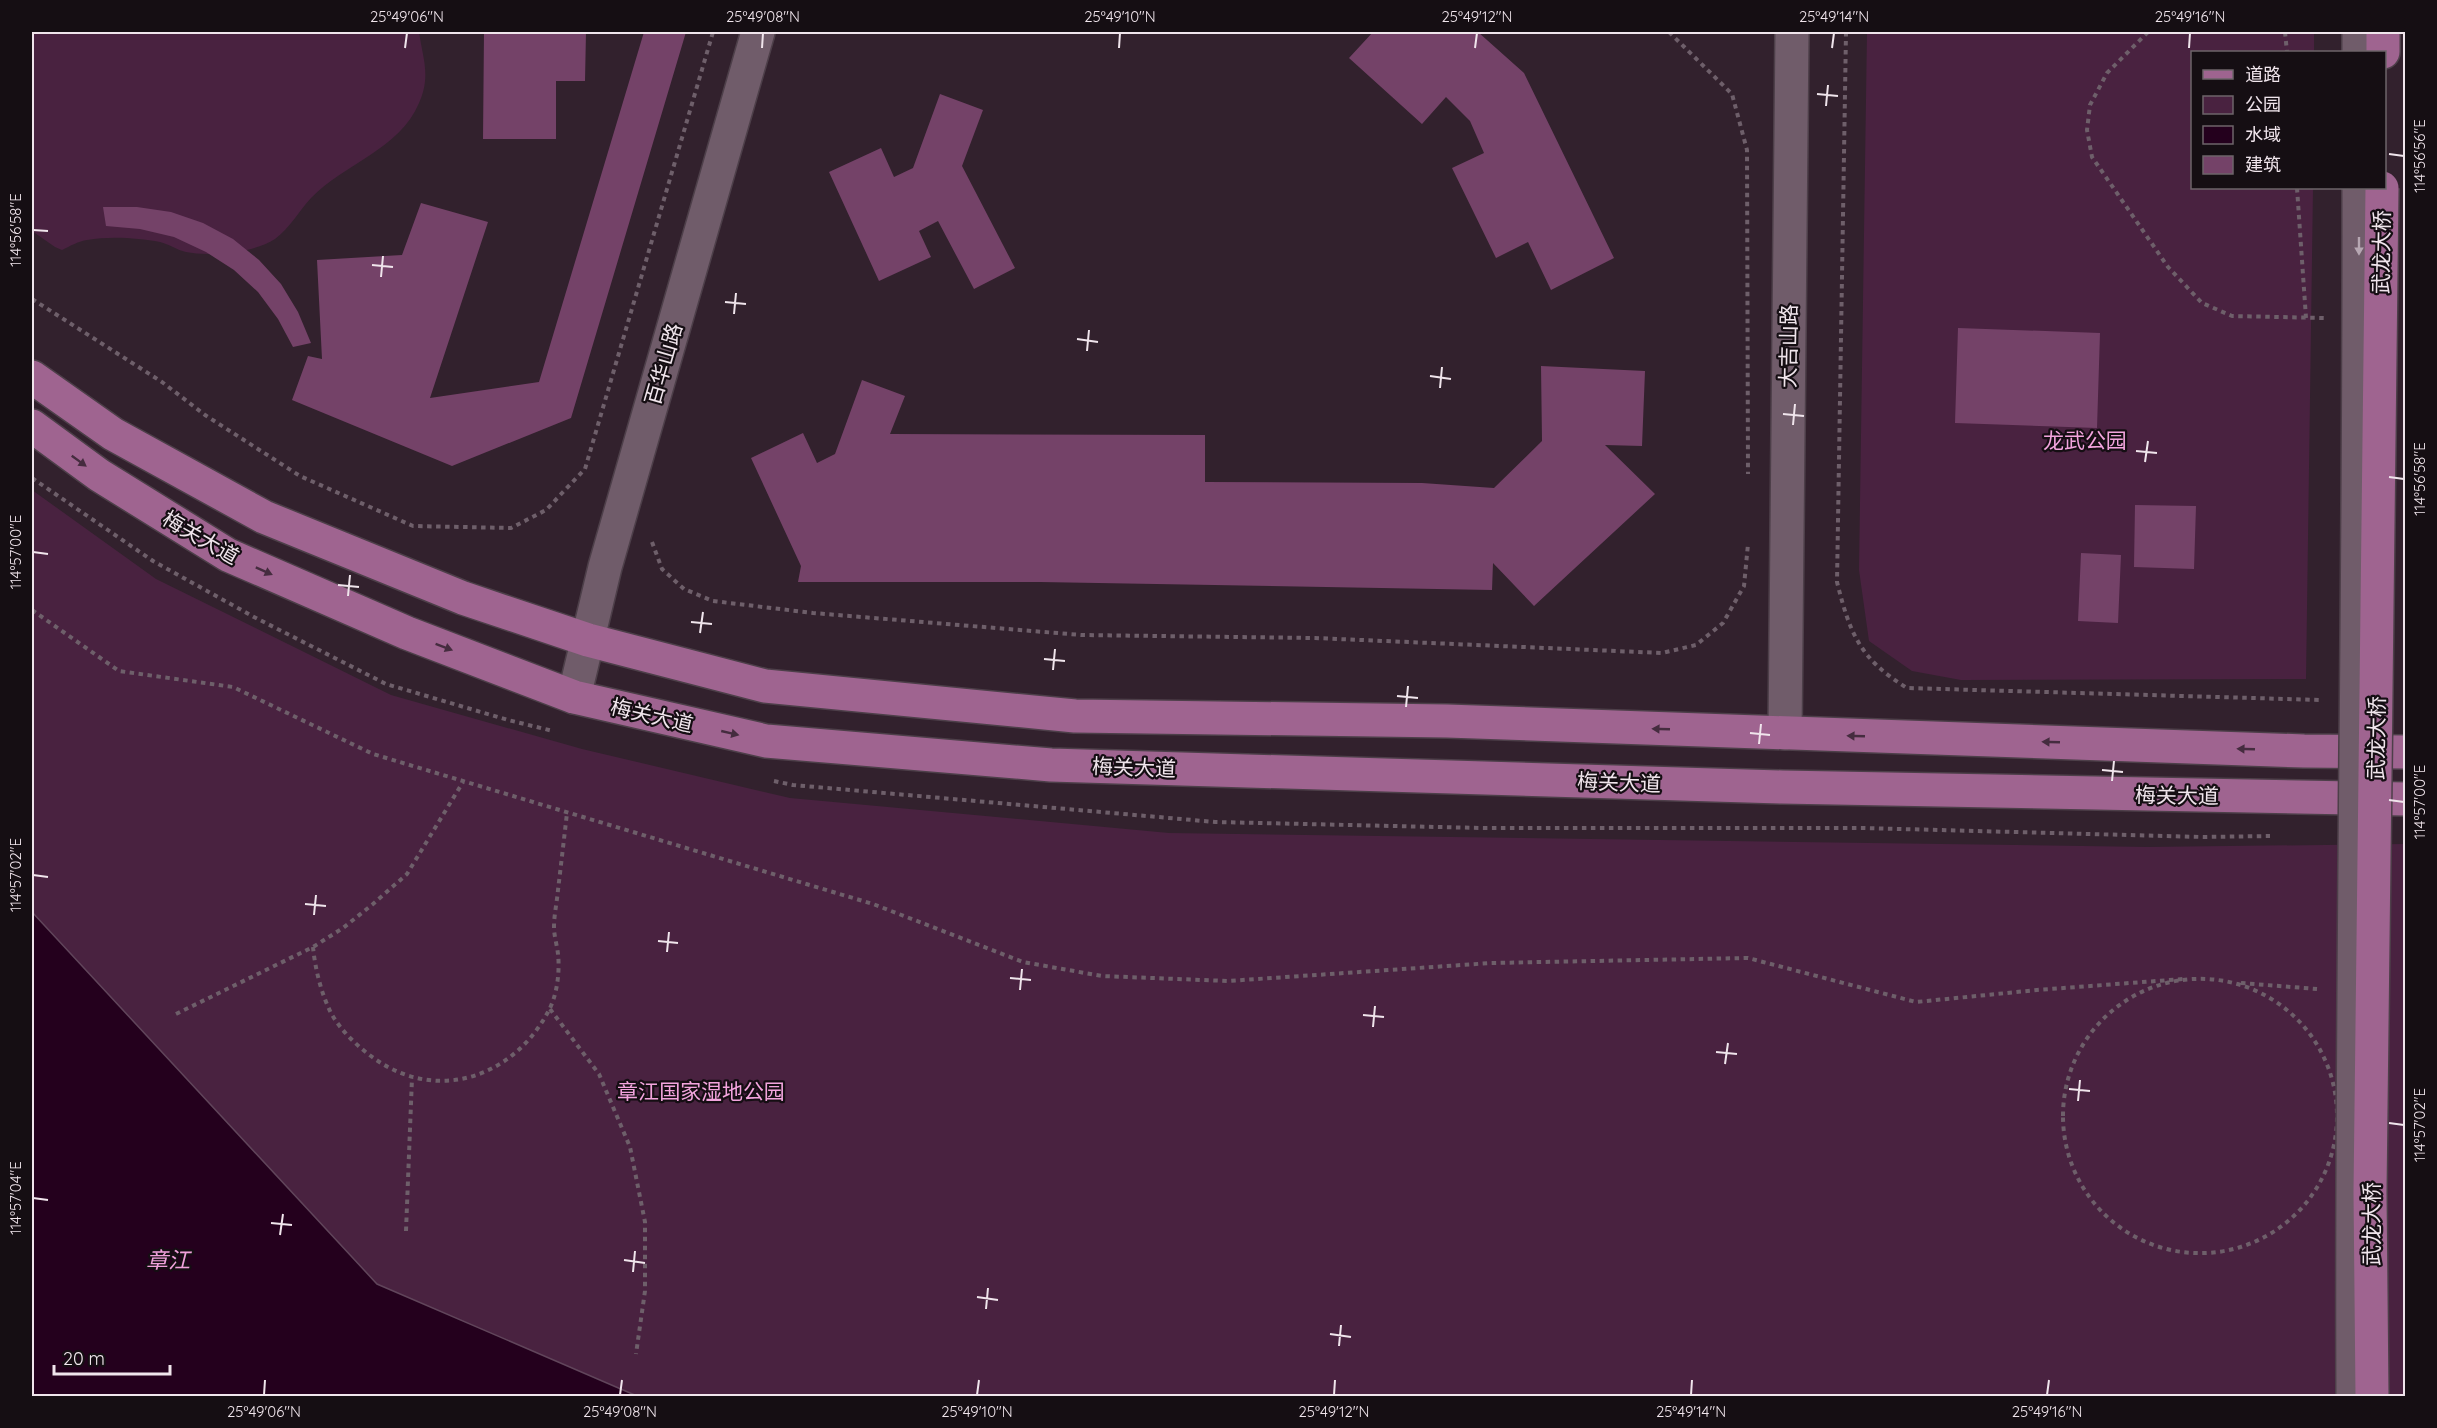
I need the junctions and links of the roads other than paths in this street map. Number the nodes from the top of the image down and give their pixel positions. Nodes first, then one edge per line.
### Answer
1 (758, 32) edge
2 (2359, 32) edge
3 (2383, 32) edge
4 (1788, 33) edge
5 (2359, 51) edge
6 (2383, 51) edge
7 (2359, 189) edge
8 (2382, 189) edge
9 (32, 377) edge
10 (32, 426) edge
11 (588, 640) junction
12 (574, 697) junction
13 (1785, 733) junction
14 (2406, 752) edge
15 (2406, 800) edge
16 (2353, 1396) edge
17 (2372, 1396) edge

1 - 11 street, 百华山路
2 - 5 street
3 - 6 main road
4 - 13 street, 大吉山路
7 -> 16 street, bridge
8 - 17 main road, 武龙大桥, bridge
9 - 11 main road
10 -> 12 main road, 梅关大道
11 - 12 street, 百华山路
13 -> 11 main road
12 -> 15 main road, 梅关大道
14 -> 13 main road

